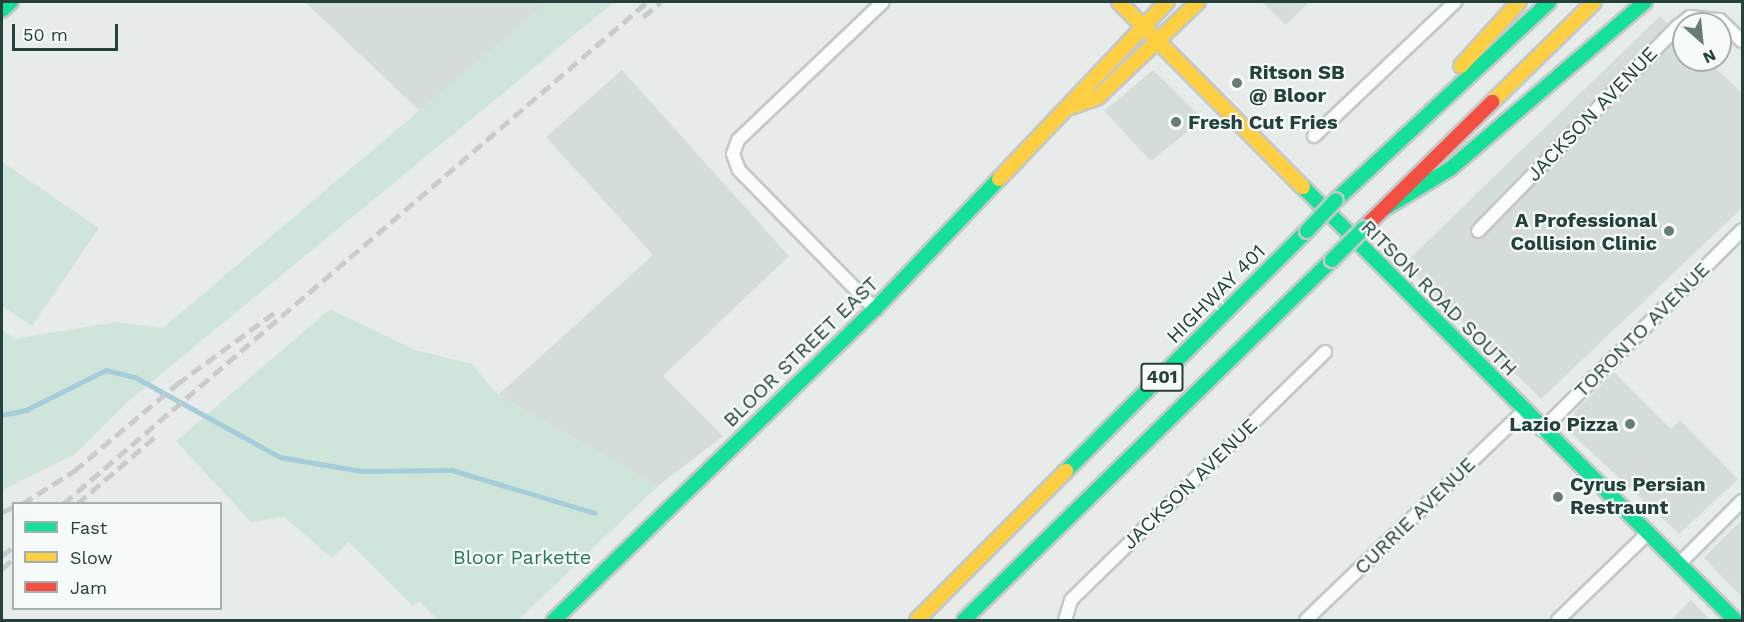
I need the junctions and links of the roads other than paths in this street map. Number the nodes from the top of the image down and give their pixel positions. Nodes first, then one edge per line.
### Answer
1 (11, 2) edge
2 (883, 2) edge
3 (1119, 2) edge
4 (1167, 2) edge
5 (1198, 2) edge
6 (1455, 2) edge
7 (1519, 2) edge
8 (1549, 2) edge
9 (1593, 2) edge
10 (1645, 2) edge
11 (2, 10) edge
12 (1142, 26) junction
13 (1157, 40) junction
14 (1743, 41) edge
15 (1071, 107) junction
16 (1314, 136) dead end
17 (1375, 162) junction
18 (1384, 209) junction
19 (1743, 230) edge
20 (1478, 231) dead end
21 (874, 309) junction
22 (1325, 352) dead end
23 (1524, 411) junction
24 (1542, 429) junction
25 (1743, 501) edge
26 (1647, 534) junction
27 (1678, 564) junction
28 (554, 621) edge
29 (917, 621) edge
30 (964, 621) edge
31 (1065, 621) edge
32 (1306, 621) edge
33 (1557, 621) edge
34 (1734, 621) edge

1 - 11 main road
2 - 21 street
3 - 12 main road, RITSON ROAD SOUTH
4 - 12 main road, BLOOR STREET EAST
5 - 13 main road, BLOOR STREET EAST
6 - 16 street
7 - 17 main road
8 - 17 main road, HIGHWAY 401 / 401
9 - 18 main road, 401
10 - 18 main road
12 - 13 main road, RITSON ROAD SOUTH
12 - 15 main road, BLOOR STREET EAST
13 - 15 main road, BLOOR STREET EAST
13 - 23 main road, RITSON ROAD SOUTH
14 - 20 street, JACKSON AVENUE
15 - 21 main road, BLOOR STREET EAST
17 - 29 main road, HIGHWAY 401 / 401, bridge
18 - 30 main road, 401, bridge
19 - 24 street, TORONTO AVENUE
21 - 28 main road, BLOOR STREET EAST
22 - 31 street, JACKSON AVENUE
23 - 24 main road, RITSON ROAD SOUTH
23 - 32 street, CURRIE AVENUE
24 - 26 main road, RITSON ROAD SOUTH
25 - 27 street
26 - 27 main road, RITSON ROAD SOUTH
26 - 33 street
27 - 34 main road, RITSON ROAD SOUTH

